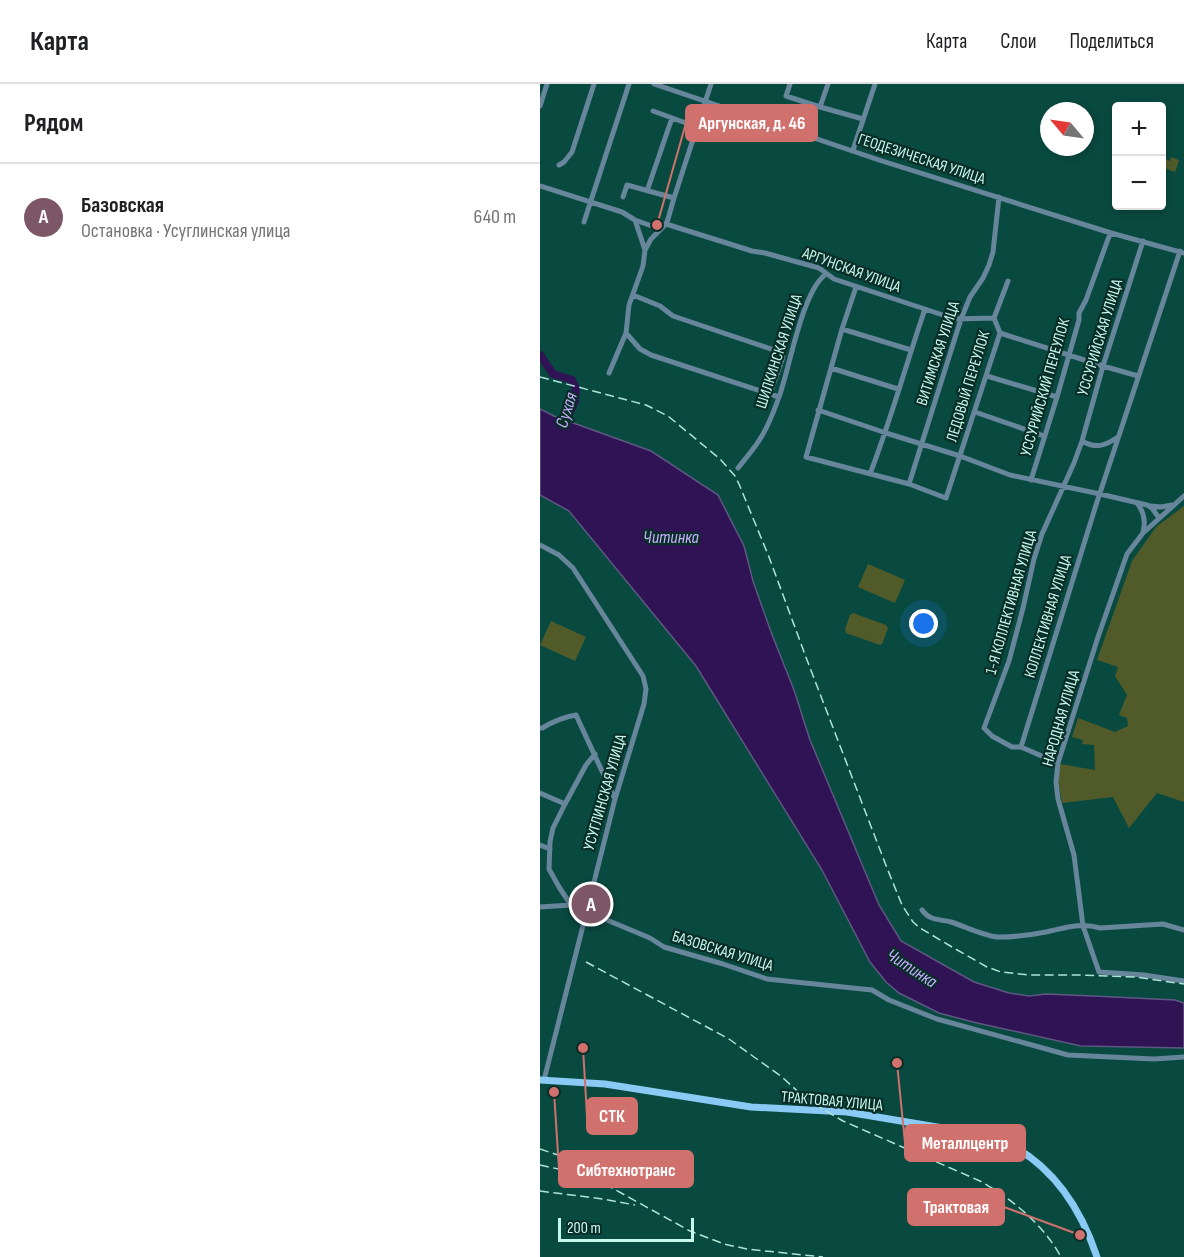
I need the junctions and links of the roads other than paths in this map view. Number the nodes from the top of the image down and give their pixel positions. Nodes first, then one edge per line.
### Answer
1 (547, 84) edge
2 (594, 84) edge
3 (629, 84) edge
4 (654, 84) edge
5 (711, 84) edge
6 (790, 84) edge
7 (828, 84) edge
8 (875, 84) edge
9 (705, 101) junction
10 (540, 106) edge
11 (820, 107) junction
12 (653, 111) dead end
13 (672, 118) junction
14 (863, 119) junction
15 (697, 127) junction
16 (853, 150) junction
17 (559, 165) dead end
18 (540, 186) edge
19 (647, 191) junction
20 (623, 197) dead end
21 (999, 197) junction
22 (674, 198) junction
23 (591, 202) junction
24 (635, 220) junction
25 (584, 222) dead end
26 (666, 224) junction
27 (660, 229) junction
28 (1112, 233) junction
29 (1143, 241) junction
30 (645, 250) junction
31 (1182, 252) edge
32 (826, 274) junction
33 (1008, 281) dead end
34 (856, 287) junction
35 (633, 295) junction
36 (925, 309) junction
37 (994, 318) junction
38 (961, 319) junction
39 (842, 329) junction
40 (626, 333) junction
41 (1000, 333) junction
42 (910, 350) junction
43 (1069, 355) junction
44 (1103, 366) junction
45 (831, 368) junction
46 (609, 373) dead end
47 (1138, 375) junction
48 (987, 376) junction
49 (898, 389) junction
50 (770, 394) junction
51 (779, 397) junction
52 (1057, 397) junction
53 (818, 410) junction
54 (975, 412) junction
55 (886, 433) junction
56 (1044, 436) junction
57 (1118, 437) junction
58 (1082, 441) junction
59 (922, 445) junction
60 (960, 456) junction
61 (738, 468) dead end
62 (870, 474) junction
63 (1030, 480) junction
64 (909, 484) junction
65 (1063, 486) junction
66 (1100, 494) junction
67 (1184, 496) edge
68 (1137, 503) junction
69 (1176, 503) junction
70 (1146, 505) junction
71 (1159, 518) junction
72 (1143, 533) junction
73 (540, 545) edge
74 (540, 728) edge
75 (1021, 747) junction
76 (595, 754) junction
77 (1058, 763) junction
78 (540, 793) edge
79 (615, 799) junction
80 (565, 804) junction
81 (540, 845) edge
82 (550, 849) junction
83 (572, 905) junction
84 (540, 907) edge
85 (922, 910) dead end
86 (586, 911) junction
87 (1083, 926) junction
88 (1184, 930) edge
89 (1184, 981) edge
90 (1184, 1057) edge
91 (542, 1080) edge
92 (1097, 1257) edge

1 - 10 street
2 - 17 street
3 - 23 street
4 - 9 street, ГЕОДЕЗИЧЕСКАЯ УЛИЦА
5 - 9 street
6 - 11 street, ГЕОДЕЗИЧЕСКАЯ УЛИЦА
7 - 11 street
8 - 14 street
9 - 15 street
9 - 16 street, ГЕОДЕЗИЧЕСКАЯ УЛИЦА
11 - 14 street, ГЕОДЕЗИЧЕСКАЯ УЛИЦА
12 - 13 street
13 - 15 street
13 - 19 street
14 - 16 street
15 - 22 street
16 - 21 street, ГЕОДЕЗИЧЕСКАЯ УЛИЦА
18 - 23 street
19 - 20 street
19 - 22 street
21 - 28 street, ГЕОДЕЗИЧЕСКАЯ УЛИЦА
21 - 38 street, ВИТИМСКАЯ УЛИЦА
22 - 26 street
23 - 24 street
23 - 25 street
24 - 27 street
24 - 30 street
26 - 27 street
26 - 32 street, АРГУНСКАЯ УЛИЦА
27 - 30 street
28 - 29 street, ГЕОДЕЗИЧЕСКАЯ УЛИЦА
28 - 43 street, УССУРИЙСКИЙ ПЕРЕУЛОК
29 - 31 street, ГЕОДЕЗИЧЕСКАЯ УЛИЦА
29 - 44 street, УССУРИЙСКАЯ УЛИЦА
30 - 35 street
31 - 47 street, КОЛЛЕКТИВНАЯ УЛИЦА
32 - 34 street, АРГУНСКАЯ УЛИЦА
32 - 51 street, ШИЛКИНСКАЯ УЛИЦА
33 - 37 street, ЛЕДОВЫЙ ПЕРЕУЛОК
34 - 36 street, АРГУНСКАЯ УЛИЦА
34 - 39 street
35 - 40 street
35 - 50 street
36 - 38 street, АРГУНСКАЯ УЛИЦА
36 - 42 street
37 - 38 street, АРГУНСКАЯ УЛИЦА
37 - 41 street, ЛЕДОВЫЙ ПЕРЕУЛОК
38 - 59 street, ВИТИМСКАЯ УЛИЦА
39 - 42 street
39 - 45 street
40 - 46 street
40 - 50 street
41 - 43 street
41 - 48 street, ЛЕДОВЫЙ ПЕРЕУЛОК
42 - 49 street
43 - 44 street
43 - 52 street, УССУРИЙСКИЙ ПЕРЕУЛОК
44 - 47 street
44 - 58 street, УССУРИЙСКАЯ УЛИЦА
45 - 49 street
45 - 53 street
47 - 57 street, КОЛЛЕКТИВНАЯ УЛИЦА
48 - 52 street
48 - 54 street, ЛЕДОВЫЙ ПЕРЕУЛОК
49 - 55 street
50 - 51 street
51 - 61 street, ШИЛКИНСКАЯ УЛИЦА
52 - 56 street, УССУРИЙСКИЙ ПЕРЕУЛОК
53 - 55 street, УССУРИЙСКИЙ ПЕРЕУЛОК
53 - 62 street
54 - 56 street
54 - 60 street, ЛЕДОВЫЙ ПЕРЕУЛОК
55 - 59 street, УССУРИЙСКИЙ ПЕРЕУЛОК
55 - 62 street
56 - 63 street, УССУРИЙСКИЙ ПЕРЕУЛОК
57 - 58 street
57 - 66 street, КОЛЛЕКТИВНАЯ УЛИЦА
58 - 65 street, УССУРИЙСКАЯ УЛИЦА
59 - 60 street, УССУРИЙСКИЙ ПЕРЕУЛОК
59 - 64 street, ВИТИМСКАЯ УЛИЦА
60 - 63 street, УССУРИЙСКИЙ ПЕРЕУЛОК
60 - 64 street, ЛЕДОВЫЙ ПЕРЕУЛОК
62 - 64 street
63 - 65 street
65 - 66 street
65 - 75 street, 1-Я КОЛЛЕКТИВНАЯ УЛИЦА
66 - 68 street
66 - 75 street, КОЛЛЕКТИВНАЯ УЛИЦА
67 - 69 street, НАРОДНАЯ УЛИЦА
68 - 70 street
68 - 72 street
69 - 70 street
69 - 71 street, НАРОДНАЯ УЛИЦА
70 - 71 street
71 - 72 street, НАРОДНАЯ УЛИЦА
72 - 77 street, НАРОДНАЯ УЛИЦА
73 - 79 street, УСУГЛИНСКАЯ УЛИЦА
74 - 76 street, УСУГЛИНСКАЯ УЛИЦА
75 - 77 street
76 - 79 street, УСУГЛИНСКАЯ УЛИЦА
76 - 80 street
77 - 87 street, НАРОДНАЯ УЛИЦА
78 - 80 street
79 - 86 street, УСУГЛИНСКАЯ УЛИЦА
80 - 82 street
81 - 82 street
82 - 83 street
83 - 84 street, БАЗОВСКАЯ УЛИЦА
83 - 86 street, БАЗОВСКАЯ УЛИЦА
85 - 87 street
86 - 90 street, БАЗОВСКАЯ УЛИЦА
86 - 91 street, УСУГЛИНСКАЯ УЛИЦА
87 - 88 street
87 - 89 street, НАРОДНАЯ УЛИЦА
91 - 92 main road, ТРАКТОВАЯ УЛИЦА

